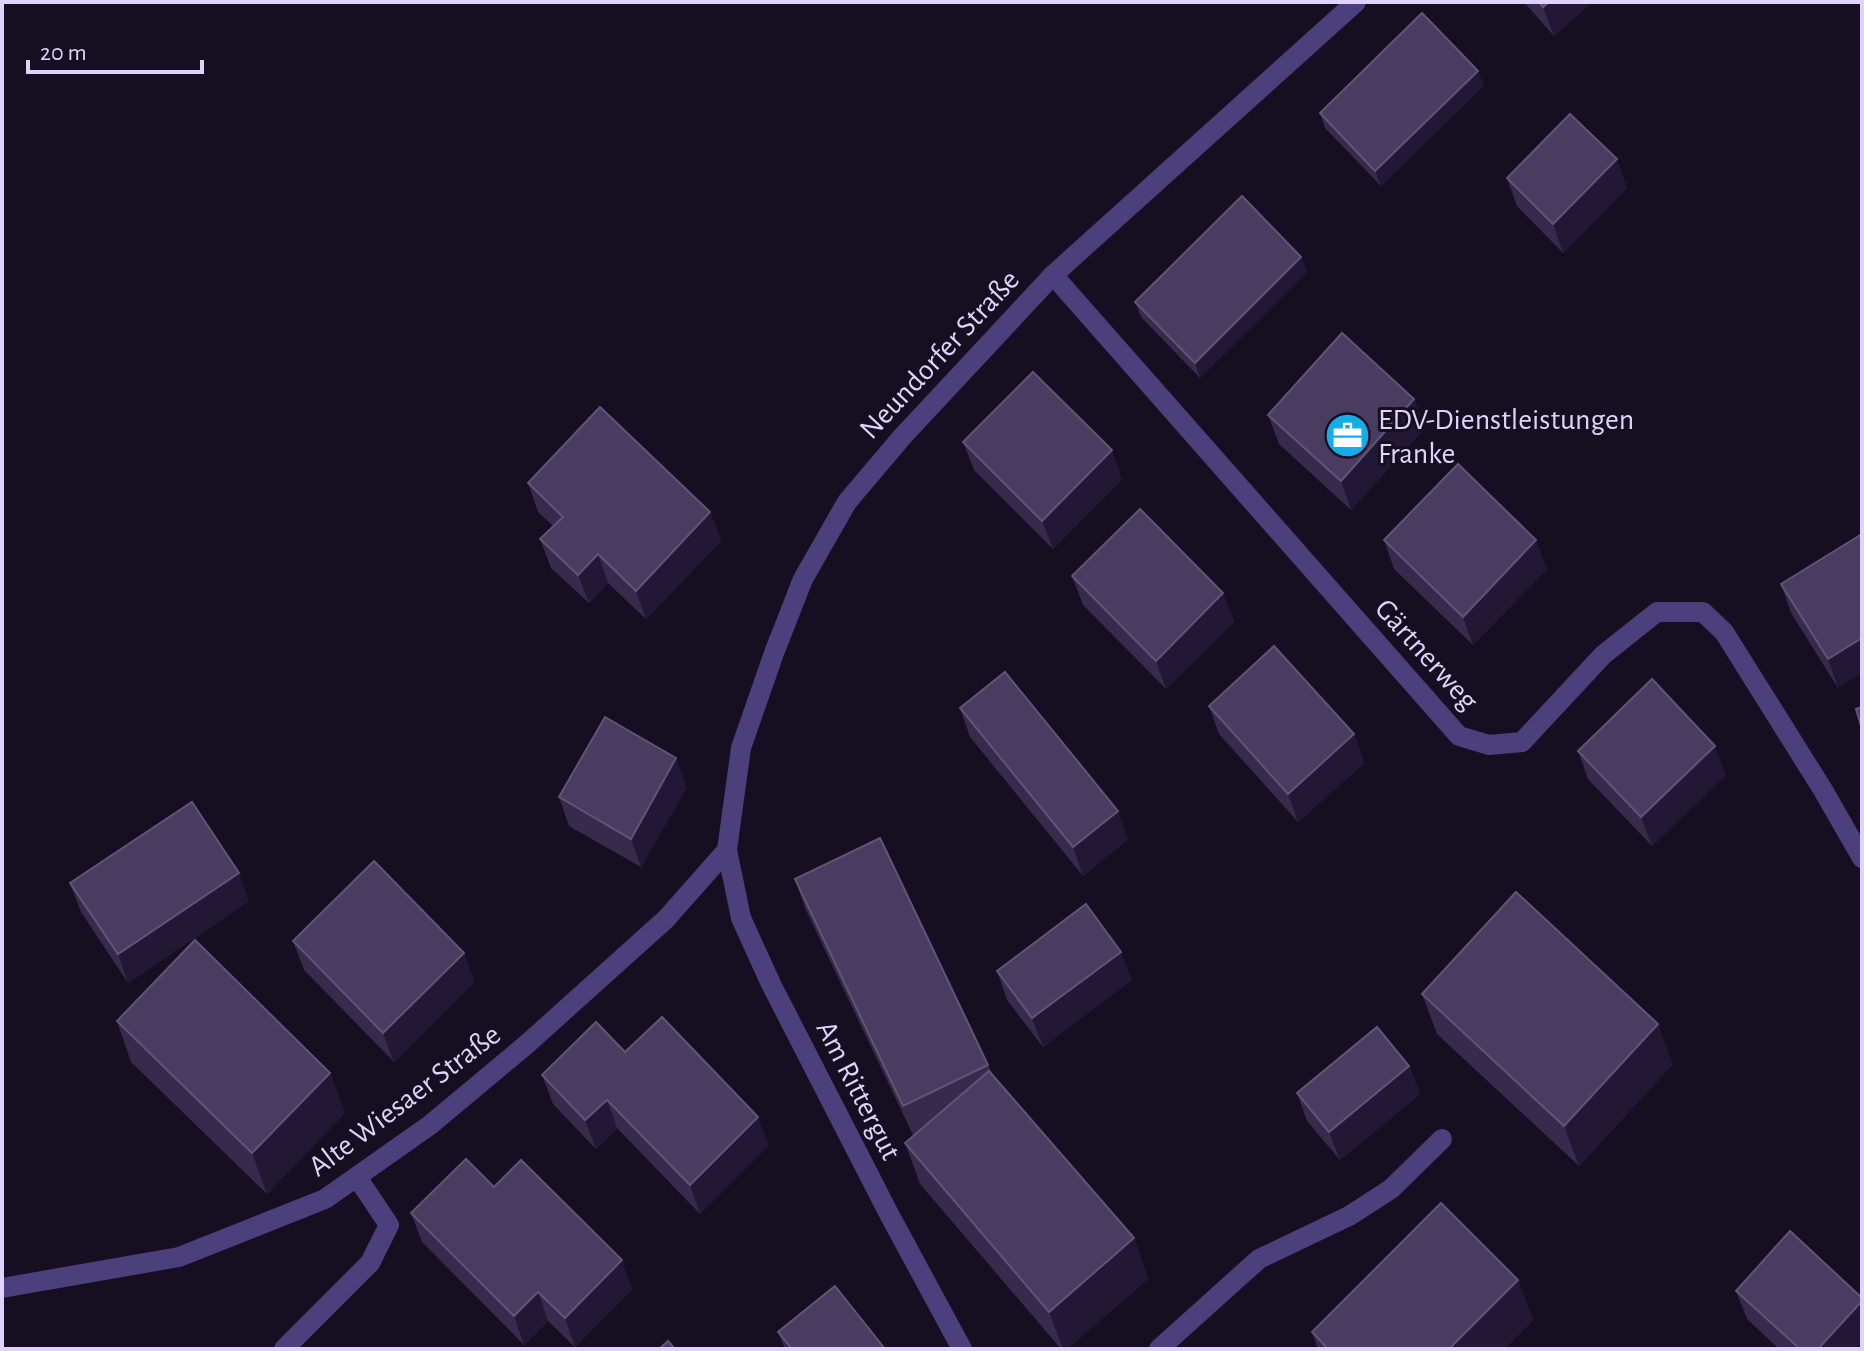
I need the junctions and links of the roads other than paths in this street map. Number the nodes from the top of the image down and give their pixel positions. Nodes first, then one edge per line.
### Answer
1 (1356, 2) edge
2 (1053, 275) junction
3 (727, 850) junction
4 (1862, 858) edge
5 (1442, 1139) dead end
6 (357, 1177) junction
7 (2, 1288) edge
8 (284, 1349) edge
9 (962, 1349) edge
10 (1159, 1349) edge

1 - 2 street, Neundorfer Straße
2 - 3 street, Neundorfer Straße
2 - 4 street, Gärtnerweg
3 - 6 street, Alte Wiesaer Straße
3 - 9 street, Am Rittergut
5 - 10 street
6 - 7 street, Alte Wiesaer Straße
6 - 8 street

